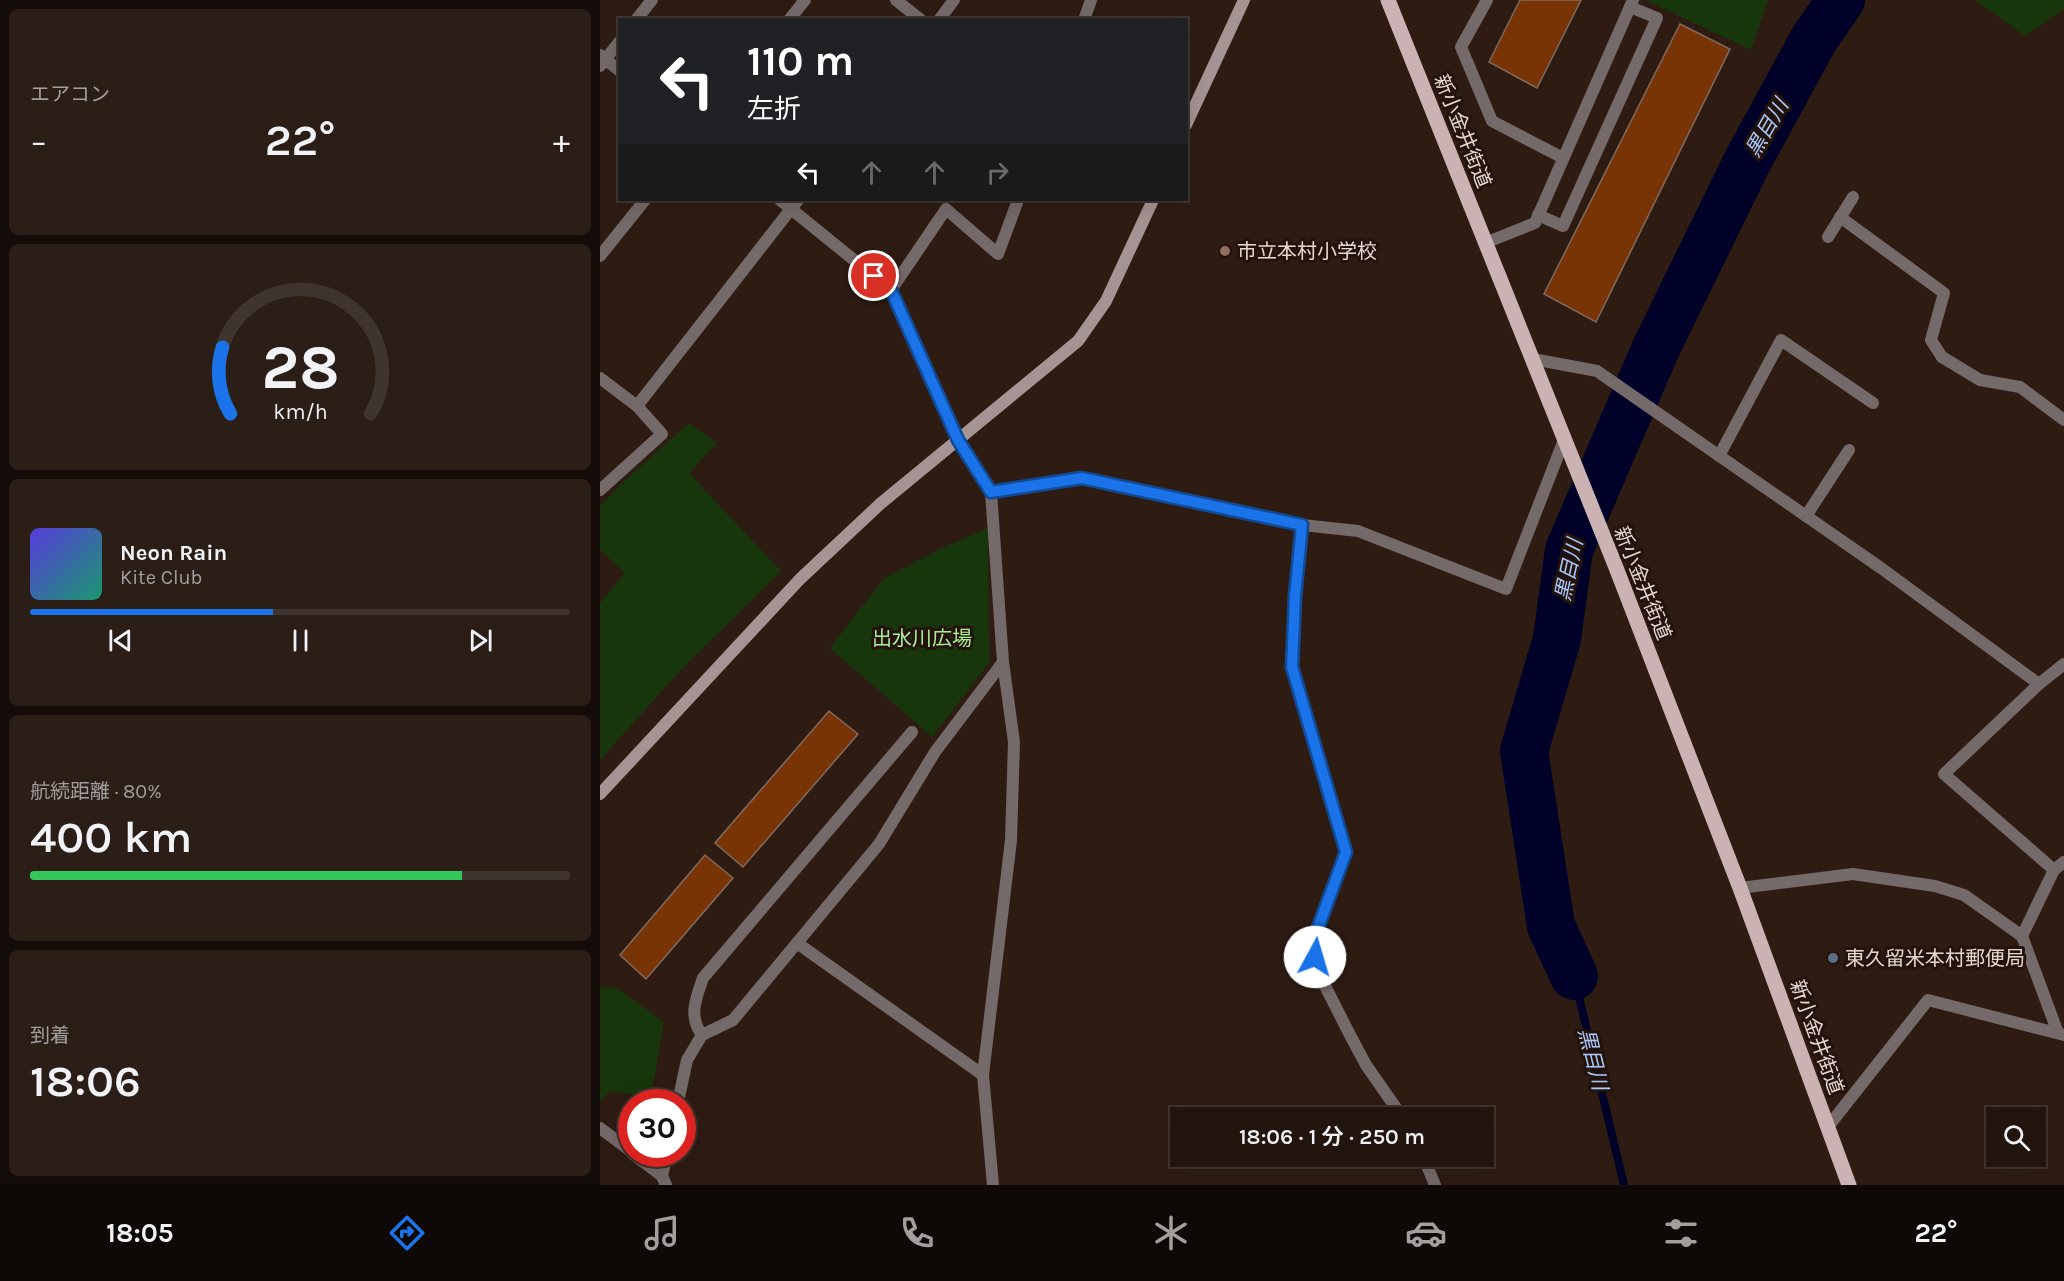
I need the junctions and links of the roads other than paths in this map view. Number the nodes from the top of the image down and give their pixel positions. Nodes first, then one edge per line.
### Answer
1 (652, 0) edge
2 (805, 0) edge
3 (896, 0) edge
4 (954, 0) edge
5 (1091, 0) edge
6 (1244, 0) edge
7 (1388, 0) edge
8 (1487, 0) edge
9 (1631, 3) edge
10 (638, 18) edge
11 (791, 18) edge
12 (918, 18) edge
13 (940, 18) edge
14 (1085, 18) edge
15 (618, 43) edge
16 (602, 60) edge
17 (618, 70) edge
18 (1188, 122) edge
19 (1563, 158) junction
20 (1853, 197) dead end
21 (644, 201) edge
22 (1018, 201) edge
23 (1153, 201) edge
24 (795, 204) edge
25 (1538, 215) junction
26 (1840, 217) junction
27 (1828, 237) dead end
28 (1485, 243) junction
29 (600, 256) edge
30 (891, 290) junction
31 (1533, 359) junction
32 (600, 378) edge
33 (1873, 403) dead end
34 (636, 406) junction
35 (2064, 420) edge
36 (958, 440) junction
37 (1564, 440) junction
38 (1849, 450) dead end
39 (1719, 456) junction
40 (600, 490) edge
41 (991, 492) junction
42 (1806, 516) junction
43 (1302, 525) junction
44 (1003, 662) junction
45 (2064, 664) edge
46 (2039, 684) junction
47 (912, 732) dead end
48 (600, 794) edge
49 (2059, 866) edge
50 (1740, 888) junction
51 (2022, 936) junction
52 (797, 943) junction
53 (2061, 1034) edge
54 (702, 1035) junction
55 (983, 1075) junction
56 (681, 1089) edge
57 (1395, 1107) edge
58 (600, 1128) edge
59 (1827, 1128) junction
60 (618, 1142) edge
61 (649, 1167) edge
62 (1428, 1167) edge
63 (664, 1180) edge
64 (993, 1185) edge
65 (1435, 1185) edge
66 (1849, 1185) edge

1 - 10 street
2 - 11 street
3 - 12 street
4 - 13 street
5 - 14 street
6 - 18 street
7 - 28 main road, 新小金井街道
8 - 19 street
9 - 19 street
9 - 25 street
15 - 16 street
16 - 17 street
19 - 25 street
20 - 26 street
21 - 29 street
22 - 30 street
23 - 36 street
24 - 30 street
24 - 34 street
25 - 28 street
26 - 27 street
26 - 35 street
28 - 31 main road, 新小金井街道
30 - 36 street
31 - 37 main road, 新小金井街道
31 - 39 street
32 - 34 street
33 - 39 street
34 - 40 street
36 - 41 street
36 - 48 street
37 - 43 street
37 - 50 main road, 新小金井街道
38 - 42 street
39 - 42 street
41 - 43 street
41 - 44 street
42 - 46 street
43 - 57 street
44 - 52 street
44 - 55 street
45 - 46 street
46 - 49 street
47 - 54 street
49 - 51 street
50 - 51 street
50 - 59 main road, 新小金井街道
51 - 53 street
52 - 54 street
52 - 55 street
53 - 59 street
54 - 56 street
55 - 64 street
58 - 60 street
59 - 66 main road, 新小金井街道
61 - 63 street
62 - 65 street

